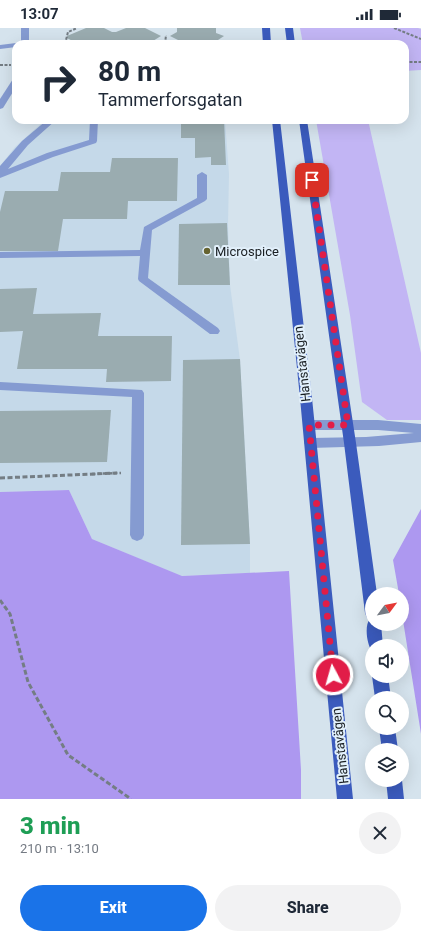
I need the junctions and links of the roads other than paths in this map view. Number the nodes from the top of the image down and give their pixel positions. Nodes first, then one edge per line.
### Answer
1 (26, 28) edge
2 (266, 28) edge
3 (289, 28) edge
4 (25, 40) edge
5 (267, 40) edge
6 (290, 40) edge
7 (12, 46) edge
8 (0, 47) edge
9 (12, 86) edge
10 (0, 106) edge
11 (47, 124) edge
12 (94, 124) edge
13 (276, 124) edge
14 (304, 124) edge
15 (0, 174) edge
16 (202, 175) dead end
17 (145, 253) junction
18 (0, 256) edge
19 (214, 331) dead end
20 (0, 386) edge
21 (309, 425) junction
22 (348, 425) junction
23 (421, 429) edge
24 (421, 437) edge
25 (310, 443) junction
26 (350, 443) junction
27 (137, 535) dead end
28 (369, 587) edge
29 (395, 787) edge
30 (345, 799) edge
31 (396, 799) edge

1 - 4 street
2 - 5 main road
3 - 6 main road
7 - 8 street
9 - 10 street
11 - 15 street
12 - 15 street
13 - 21 main road, Hanstavägen
14 - 22 main road
16 - 17 street
17 - 18 street
17 - 19 street
20 - 27 street
21 - 22 street
21 - 25 main road, Hanstavägen
22 - 23 street
22 - 26 main road
24 - 26 street
25 - 26 street
25 - 30 main road, Hanstavägen
26 - 28 main road
29 - 31 main road

